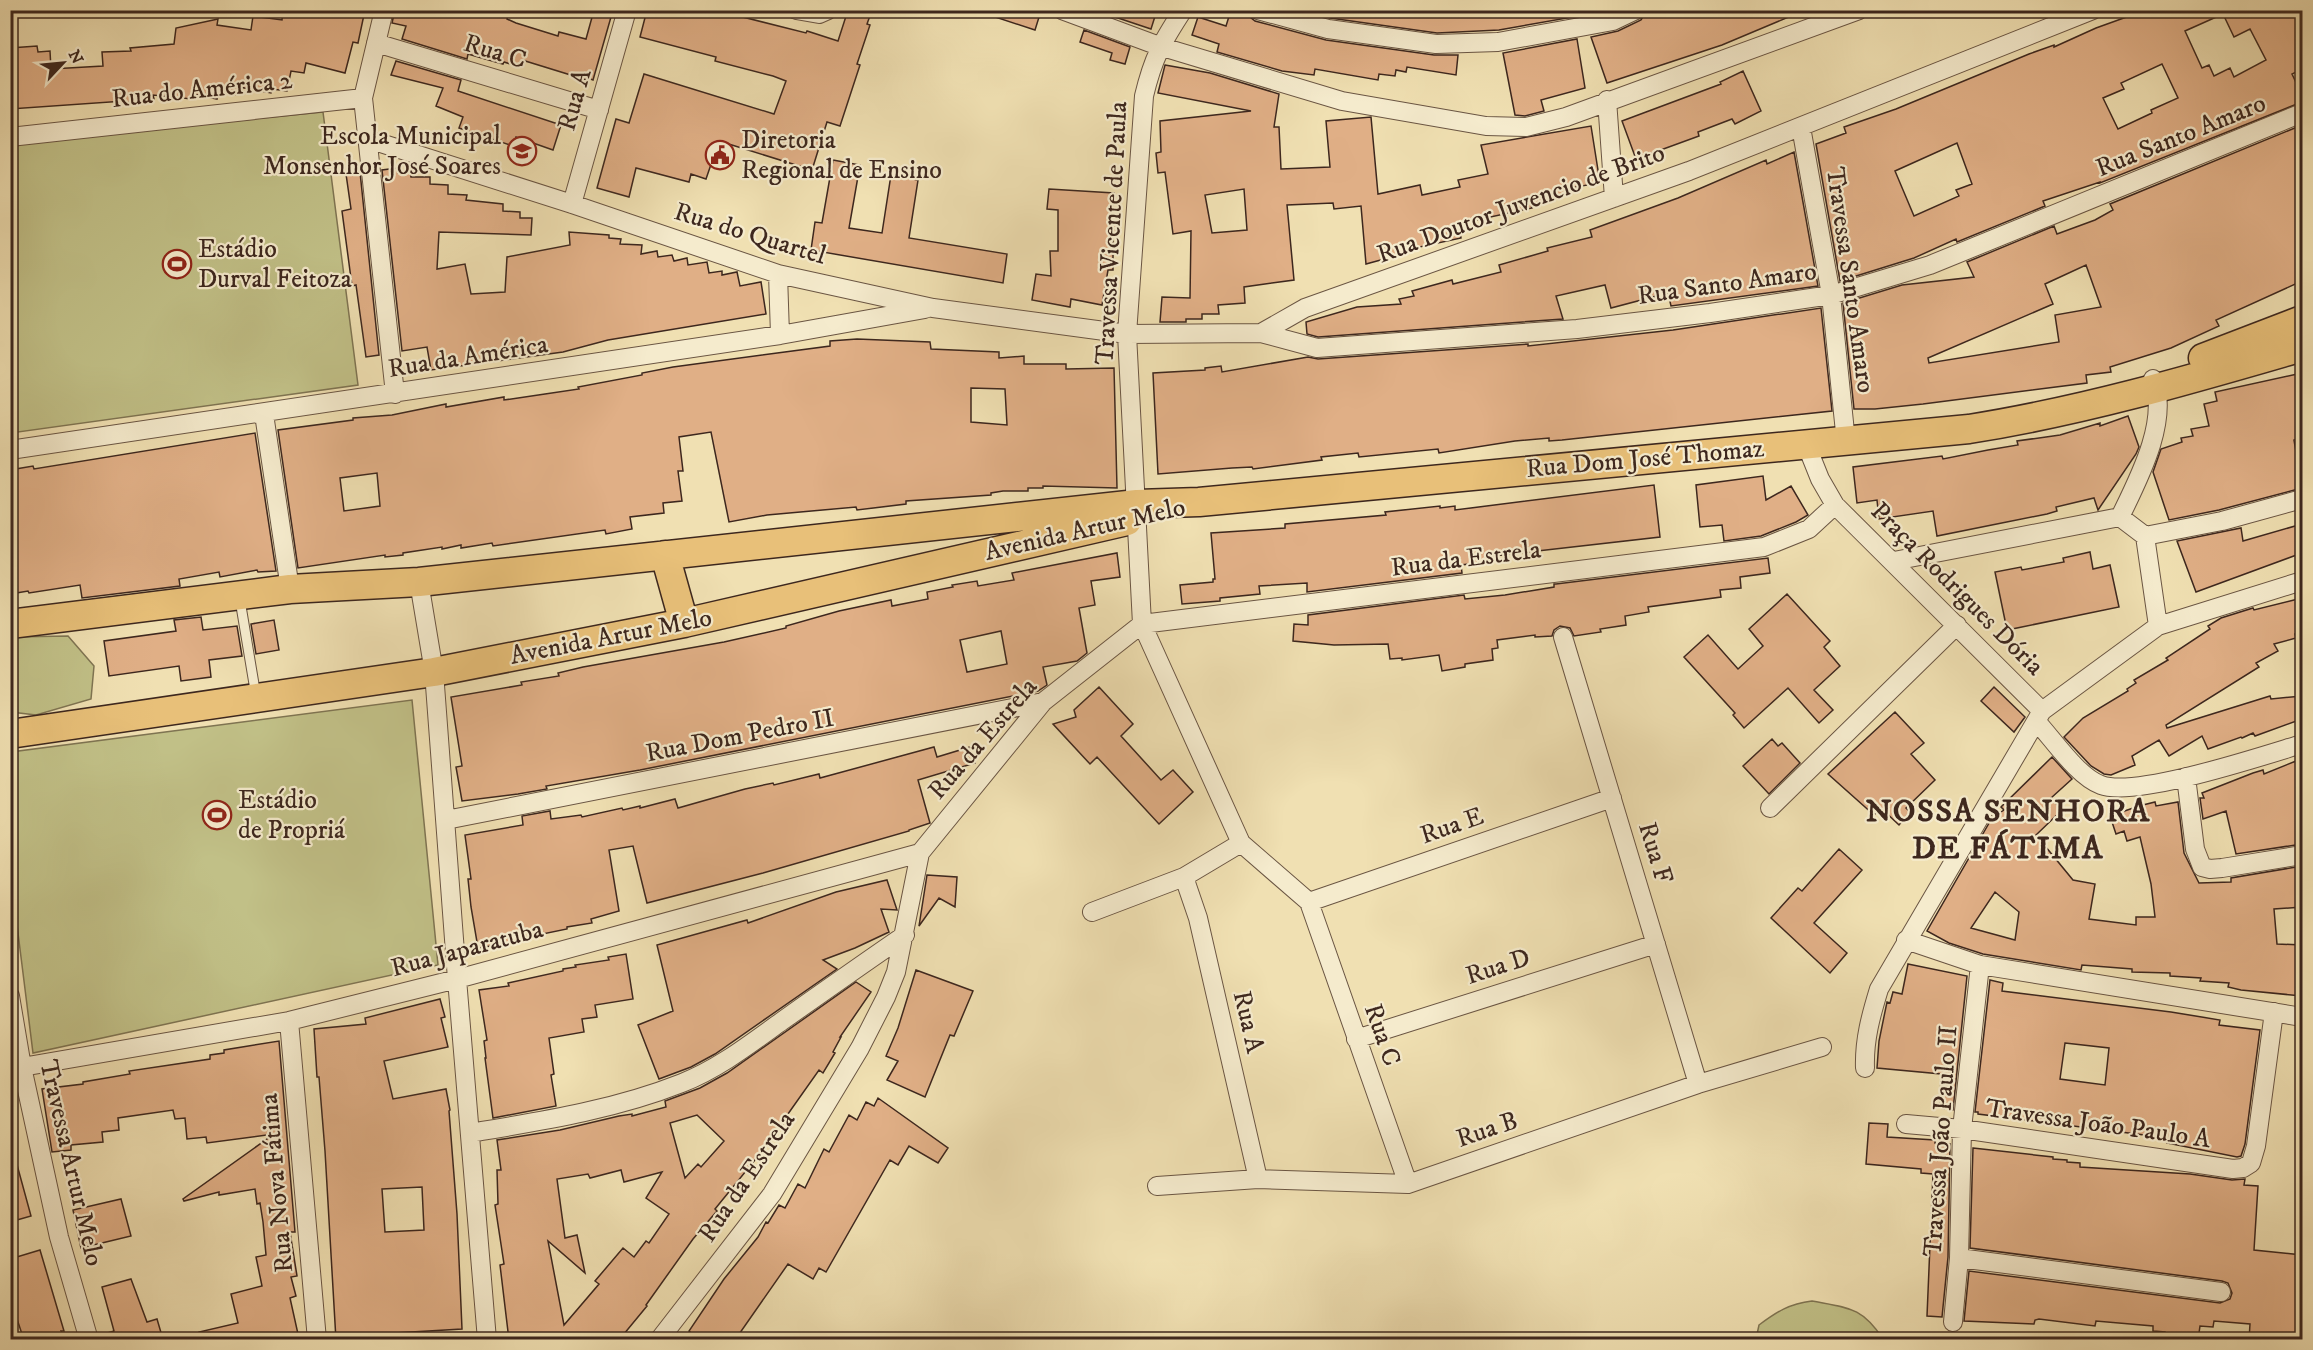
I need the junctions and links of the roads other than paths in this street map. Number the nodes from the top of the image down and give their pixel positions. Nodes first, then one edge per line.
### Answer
1 (384, 10) edge
2 (627, 10) edge
3 (828, 10) edge
4 (1062, 10) edge
5 (1183, 10) edge
6 (1258, 10) edge
7 (1636, 10) edge
8 (1859, 10) edge
9 (2093, 10) edge
10 (802, 12) edge
11 (376, 43) junction
12 (1160, 46) junction
13 (363, 98) junction
14 (1607, 100) junction
15 (598, 110) junction
16 (2302, 112) edge
17 (1801, 127) junction
18 (10, 137) edge
19 (368, 140) junction
20 (1614, 198) junction
21 (572, 204) junction
22 (778, 274) junction
23 (1831, 296) junction
24 (933, 308) junction
25 (2302, 320) edge
26 (1261, 333) junction
27 (1127, 334) junction
28 (780, 335) junction
29 (2302, 347) edge
30 (2155, 384) junction
31 (395, 394) junction
32 (264, 414) junction
33 (1846, 442) junction
34 (1806, 444) junction
35 (10, 450) edge
36 (2302, 499) edge
37 (1198, 502) joint
38 (1835, 505) junction
39 (1138, 511) junction
40 (2120, 517) junction
41 (2145, 536) junction
42 (665, 555) junction
43 (1894, 561) junction
44 (2302, 581) edge
45 (419, 582) junction
46 (290, 589) junction
47 (239, 596) junction
48 (684, 623) junction
49 (10, 624) edge
50 (1142, 624) junction
51 (1958, 625) junction
52 (2158, 626) junction
53 (1563, 637) dead end
54 (434, 672) junction
55 (256, 698) junction
56 (1043, 702) junction
57 (2039, 716) junction
58 (10, 734) edge
59 (2302, 744) edge
60 (2186, 777) junction
61 (1612, 798) junction
62 (1770, 808) dead end
63 (446, 820) junction
64 (1241, 843) junction
65 (920, 853) junction
66 (2302, 855) edge
67 (1184, 877) junction
68 (1309, 902) junction
69 (1092, 912) dead end
70 (905, 935) junction
71 (1906, 940) junction
72 (1656, 944) junction
73 (1980, 964) junction
74 (457, 979) junction
75 (10, 996) edge
76 (2274, 1012) junction
77 (2302, 1017) edge
78 (289, 1021) junction
79 (1356, 1039) junction
80 (1822, 1047) dead end
81 (22, 1067) junction
82 (1865, 1068) dead end
83 (1698, 1084) junction
84 (1906, 1124) dead end
85 (1962, 1130) junction
86 (470, 1133) junction
87 (1258, 1179) junction
88 (1408, 1184) junction
89 (1157, 1186) dead end
90 (1959, 1258) junction
91 (2221, 1292) dead end
92 (1953, 1322) dead end
93 (89, 1340) edge
94 (317, 1340) edge
95 (487, 1340) edge
96 (659, 1340) edge

1 - 11 street
2 - 15 street, Rua A
3 - 10 street
4 - 12 street
5 - 12 street, Travessa Vicente de Paula
6 - 7 street
8 - 14 street
9 - 17 street, Rua Doutor Juvencio de Brito
11 - 13 street
11 - 15 street, Rua C
12 - 14 street
12 - 27 street, Travessa Vicente de Paula
13 - 18 street, Rua do América 2
13 - 19 street
14 - 20 street
15 - 21 street, Rua A
16 - 23 street, Rua Santo Amaro
17 - 20 street, Rua Doutor Juvencio de Brito
17 - 23 street, Travessa Santo Amaro
19 - 21 street, Rua do Quartel
19 - 31 street
20 - 26 street, Rua Doutor Juvencio de Brito
21 - 22 street, Rua do Quartel
22 - 24 street, Rua do Quartel
22 - 28 street
23 - 26 street, Rua Santo Amaro
23 - 33 street, Travessa Santo Amaro
24 - 27 street, Rua do Quartel
24 - 28 street, Rua da América
25 - 30 main road
26 - 27 street, Rua Santo Amaro
27 - 39 street, Travessa Vicente de Paula
28 - 31 street, Rua da América
29 - 30 main road
30 - 33 main road, Rua Dom José Thomaz
30 - 40 street
31 - 32 street, Rua da América
32 - 35 street, Rua da América
32 - 46 street
33 - 34 main road, Rua Dom José Thomaz
34 - 37 main road, Rua Dom José Thomaz
34 - 38 street, Praça Rodrigues Dória
36 - 41 street
37 - 39 main road, Avenida Artur Melo
38 - 43 street, Praça Rodrigues Dória
38 - 50 street, Rua da Estrela
39 - 42 main road, Avenida Artur Melo
39 - 48 main road, Avenida Artur Melo
39 - 50 street, Travessa Vicente de Paula
40 - 41 street
40 - 43 street
41 - 52 street
42 - 45 main road, Avenida Artur Melo
42 - 48 main road
43 - 51 street, Praça Rodrigues Dória
44 - 52 street
45 - 46 main road, Avenida Artur Melo
45 - 54 street
46 - 47 main road, Avenida Artur Melo
47 - 49 main road, Avenida Artur Melo
47 - 55 lane
48 - 54 main road, Avenida Artur Melo
50 - 56 street, Rua da Estrela
50 - 64 street
51 - 57 street, Praça Rodrigues Dória
51 - 62 street
52 - 57 street
53 - 61 street, Rua F
54 - 55 main road, Avenida Artur Melo
54 - 63 street
55 - 58 main road, Avenida Artur Melo
56 - 63 street, Rua Dom Pedro II
56 - 65 street, Rua da Estrela
57 - 60 street, Praça Rodrigues Dória
57 - 71 street
59 - 60 street, Praça Rodrigues Dória
60 - 66 street
61 - 68 street, Rua E
61 - 72 street, Rua F
63 - 74 street
64 - 67 street
64 - 68 street
65 - 70 street, Rua da Estrela
65 - 74 street, Rua Japaratuba
67 - 69 street
67 - 87 street, Rua A
68 - 79 street, Rua C
70 - 86 street
70 - 96 street, Rua da Estrela
71 - 73 street
71 - 82 street
72 - 79 street, Rua D
72 - 83 street, Rua F
73 - 76 street
73 - 85 street, Travessa João Paulo II
74 - 78 street, Rua Japaratuba
74 - 86 street
75 - 81 street, Travessa Artur Melo
76 - 77 street
76 - 85 street, Travessa João Paulo A
78 - 81 street, Rua Japaratuba
78 - 94 street, Rua Nova Fátima
79 - 88 street, Rua C
80 - 83 street, Rua B
81 - 93 street, Travessa Artur Melo
83 - 88 street, Rua B
84 - 85 street, Travessa João Paulo A
85 - 90 street, Travessa João Paulo II
86 - 95 street
87 - 88 street, Rua B
87 - 89 street, Rua B
90 - 91 street
90 - 92 street, Travessa João Paulo II

